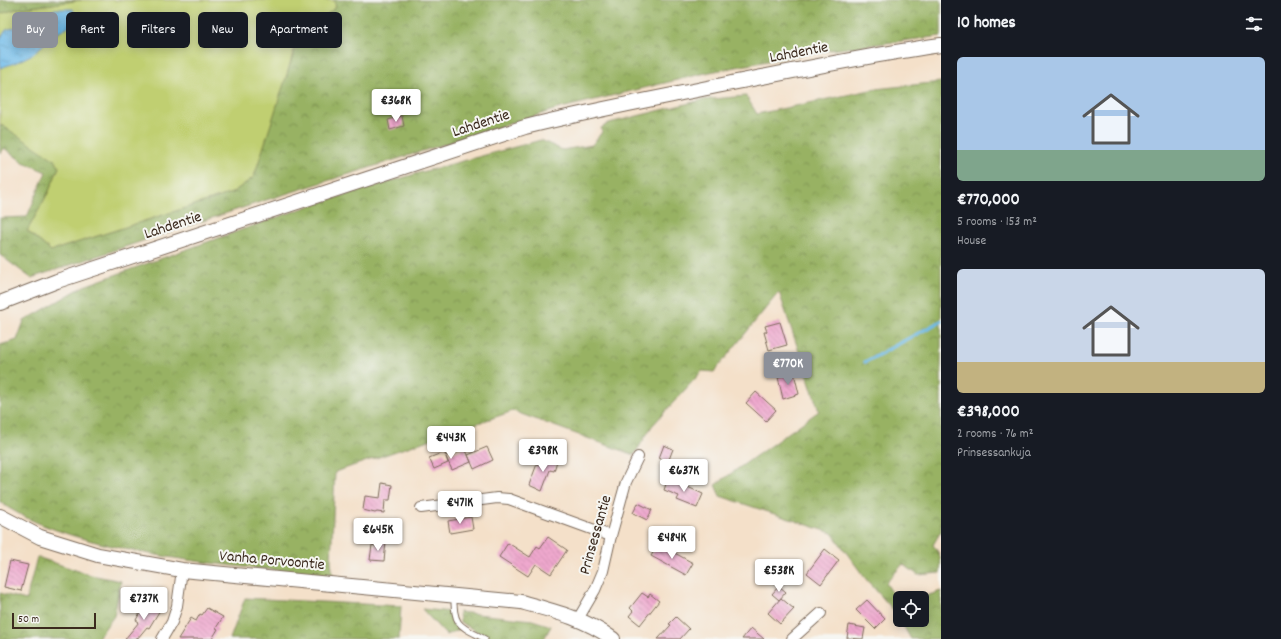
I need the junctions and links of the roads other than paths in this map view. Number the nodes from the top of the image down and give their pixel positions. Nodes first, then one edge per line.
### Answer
1 (941, 45) edge
2 (0, 303) edge
3 (638, 457) dead end
4 (421, 508) dead end
5 (0, 517) edge
6 (611, 536) junction
7 (182, 570) junction
8 (454, 595) junction
9 (821, 613) dead end
10 (578, 619) junction
11 (162, 639) edge
12 (485, 639) edge
13 (613, 639) edge
14 (792, 639) edge

1 - 2 main road, Lahdentie
3 - 6 street, Prinsessantie
4 - 6 street
5 - 7 main road, Vanha Porvoontie
6 - 10 street, Prinsessantie
7 - 8 main road, Vanha Porvoontie
7 - 11 street
8 - 10 main road, Vanha Porvoontie
8 - 12 lane
9 - 14 street
10 - 13 main road, Vanha Porvoontie

